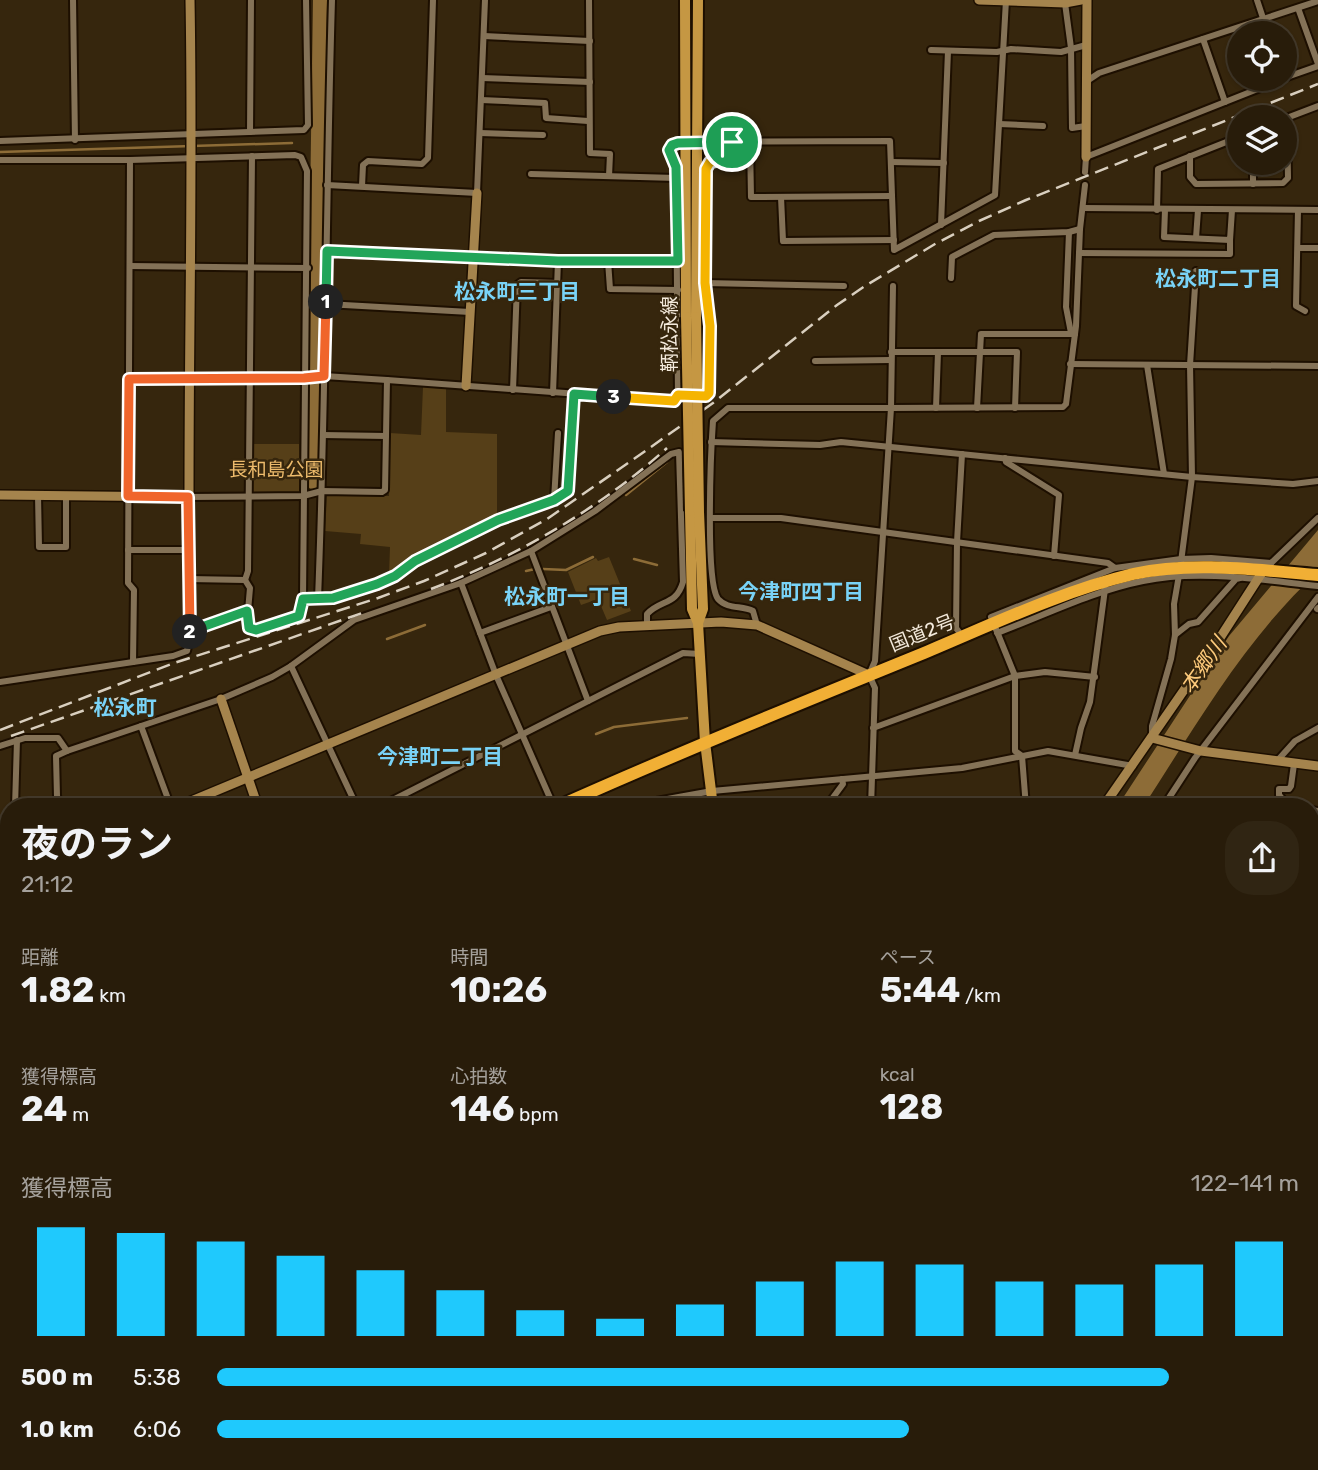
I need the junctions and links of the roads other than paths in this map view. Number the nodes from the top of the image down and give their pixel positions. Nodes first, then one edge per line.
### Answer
1 (73, 0) edge
2 (190, 0) edge
3 (251, 0) edge
4 (306, 0) edge
5 (332, 0) edge
6 (433, 0) edge
7 (485, 0) edge
8 (589, 0) edge
9 (685, 0) edge
10 (698, 0) edge
11 (979, 0) edge
12 (1006, 0) edge
13 (1081, 0) edge
14 (1087, 0) edge
15 (1257, 0) edge
16 (1318, 1) edge
17 (1065, 3) junction
18 (1298, 8) junction
19 (1264, 19) junction
20 (484, 36) junction
21 (1203, 39) junction
22 (590, 41) junction
23 (1086, 45) junction
24 (1071, 48) junction
25 (931, 50) dead end
26 (1004, 50) junction
27 (948, 51) junction
28 (1318, 65) edge
29 (1297, 74) edge
30 (482, 78) junction
31 (1087, 81) junction
32 (590, 82) junction
33 (1253, 91) edge
34 (481, 100) junction
35 (1225, 102) junction
36 (1318, 106) edge
37 (1297, 115) edge
38 (588, 121) junction
39 (999, 124) junction
40 (1043, 126) dead end
41 (1086, 126) junction
42 (250, 132) junction
43 (480, 133) junction
44 (543, 135) dead end
45 (192, 137) junction
46 (75, 140) junction
47 (0, 141) edge
48 (685, 142) junction
49 (732, 142) junction
50 (750, 142) junction
51 (1227, 142) edge
52 (698, 143) junction
53 (192, 154) junction
54 (252, 156) junction
55 (1190, 156) junction
56 (1086, 157) junction
57 (0, 160) edge
58 (130, 160) junction
59 (891, 162) junction
60 (944, 163) junction
61 (1085, 172) dead end
62 (531, 174) dead end
63 (1253, 175) edge
64 (1288, 175) edge
65 (609, 176) junction
66 (677, 178) junction
67 (1253, 184) junction
68 (327, 185) junction
69 (1085, 185) dead end
70 (362, 186) junction
71 (477, 193) junction
72 (892, 196) junction
73 (782, 197) junction
74 (1083, 208) junction
75 (1157, 209) junction
76 (1165, 209) junction
77 (1198, 210) junction
78 (1232, 210) junction
79 (1298, 210) junction
80 (1318, 210) edge
81 (941, 225) junction
82 (1080, 229) junction
83 (1069, 232) junction
84 (1196, 238) junction
85 (894, 240) junction
86 (1230, 240) junction
87 (1298, 248) junction
88 (1318, 248) edge
89 (327, 251) junction
90 (1079, 253) junction
91 (473, 256) junction
92 (558, 261) junction
93 (608, 261) junction
94 (678, 261) junction
95 (130, 266) junction
96 (191, 266) junction
97 (251, 267) junction
98 (308, 268) junction
99 (1196, 271) dead end
100 (951, 278) dead end
101 (558, 283) junction
102 (705, 283) junction
103 (844, 286) dead end
104 (893, 286) dead end
105 (678, 290) junction
106 (326, 304) junction
107 (1304, 311) dead end
108 (470, 312) junction
109 (691, 317) junction
110 (1073, 334) junction
111 (891, 352) junction
112 (938, 352) junction
113 (980, 352) junction
114 (891, 360) junction
115 (815, 361) dead end
116 (1070, 364) junction
117 (1147, 365) junction
118 (1190, 365) junction
119 (1318, 366) edge
120 (324, 376) junction
121 (250, 378) junction
122 (304, 378) junction
123 (129, 379) junction
124 (189, 380) junction
125 (387, 380) junction
126 (466, 386) junction
127 (513, 390) junction
128 (553, 393) junction
129 (574, 394) junction
130 (678, 395) junction
131 (891, 408) junction
132 (936, 408) junction
133 (977, 408) junction
134 (1015, 408) junction
135 (558, 433) dead end
136 (323, 435) junction
137 (386, 436) junction
138 (712, 442) junction
139 (890, 447) junction
140 (678, 452) junction
141 (711, 453) junction
142 (962, 454) junction
143 (1005, 458) junction
144 (1164, 474) junction
145 (1192, 477) junction
146 (1318, 481) edge
147 (322, 491) junction
148 (0, 495) edge
149 (38, 495) junction
150 (66, 496) junction
151 (128, 496) junction
152 (303, 496) junction
153 (188, 497) junction
154 (249, 497) junction
155 (554, 500) junction
156 (710, 518) junction
157 (1318, 518) edge
158 (883, 531) junction
159 (957, 542) junction
160 (128, 550) junction
161 (188, 550) junction
162 (531, 551) junction
163 (1054, 556) junction
164 (1181, 561) junction
165 (1110, 569) junction
166 (1266, 571) junction
167 (1179, 575) junction
168 (1318, 575) edge
169 (1245, 576) junction
170 (189, 579) junction
171 (245, 580) junction
172 (461, 583) junction
173 (1318, 586) edge
174 (1105, 589) junction
175 (1318, 597) edge
176 (303, 599) junction
177 (318, 599) junction
178 (551, 607) junction
179 (1316, 608) edge
180 (247, 611) junction
181 (698, 623) junction
182 (757, 625) junction
183 (647, 626) junction
184 (995, 629) junction
185 (480, 633) junction
186 (1175, 635) junction
187 (190, 636) junction
188 (962, 637) junction
189 (566, 645) junction
190 (700, 654) junction
191 (133, 662) junction
192 (291, 666) junction
193 (496, 675) junction
194 (869, 675) junction
195 (1016, 676) junction
196 (1095, 677) junction
197 (0, 682) edge
198 (221, 699) junction
199 (587, 701) junction
200 (142, 726) junction
201 (1156, 726) junction
202 (873, 728) junction
203 (1318, 728) edge
204 (521, 736) junction
205 (1152, 738) junction
206 (17, 740) junction
207 (705, 742) junction
208 (0, 746) edge
209 (327, 746) junction
210 (1198, 750) junction
211 (67, 751) junction
212 (1022, 755) junction
213 (1075, 755) junction
214 (1277, 761) junction
215 (1294, 764) junction
216 (1133, 766) junction
217 (1318, 766) edge
218 (870, 776) junction
219 (249, 779) junction
220 (842, 779) junction
221 (712, 791) junction
222 (15, 798) edge
223 (58, 798) edge
224 (168, 798) edge
225 (200, 798) edge
226 (255, 798) edge
227 (353, 798) edge
228 (397, 798) edge
229 (551, 798) edge
230 (585, 798) edge
231 (673, 798) edge
232 (712, 798) edge
233 (832, 798) edge
234 (871, 798) edge
235 (1025, 798) edge
236 (1110, 798) edge
237 (1169, 798) edge
238 (1282, 798) edge

1 - 46 street
2 - 45 street
3 - 42 street
4 - 42 street
5 - 68 street
6 - 70 street
7 - 20 street
8 - 22 street
9 - 48 main road, 鞆松永線
10 - 52 main road, 鞆松永線
11 - 12 street
12 - 17 street
12 - 26 street
13 - 17 street
14 - 23 street
15 - 19 street
16 - 18 street
17 - 24 street
18 - 19 street
18 - 28 street
19 - 21 street
20 - 22 street
20 - 30 street
21 - 31 street
21 - 35 street
22 - 32 street
23 - 24 street
23 - 31 street
24 - 26 street
24 - 41 street
25 - 27 street
26 - 27 street
26 - 39 street
27 - 60 street
28 - 29 street
30 - 32 street
30 - 34 street
31 - 41 street
32 - 38 street
33 - 35 street
34 - 38 street
34 - 43 street
35 - 56 street
36 - 37 street
38 - 65 street
39 - 40 street
39 - 81 street
41 - 56 street
42 - 45 street
43 - 44 street
43 - 71 street
45 - 46 street
45 - 53 street
46 - 47 street
48 - 52 street
48 - 66 street
48 - 109 main road, 鞆松永線
49 - 50 street
49 - 52 street
49 - 102 street
50 - 59 street
50 - 73 street
51 - 55 street
52 - 109 main road, 鞆松永線
53 - 54 street
53 - 58 street
53 - 96 street
54 - 97 street
54 - 98 street
55 - 67 street
55 - 75 street
56 - 61 street
57 - 58 street
58 - 95 street
59 - 60 street
59 - 72 street
60 - 81 street
62 - 65 street
63 - 67 street
64 - 67 street
65 - 66 street
66 - 94 street
68 - 70 street
68 - 89 street
69 - 74 street
70 - 71 street
71 - 91 street
72 - 73 street
72 - 85 street
73 - 85 street
74 - 75 street
74 - 82 street
75 - 76 street
76 - 77 street
76 - 84 street
77 - 78 street
77 - 84 street
78 - 79 street
78 - 86 street
79 - 80 street
79 - 87 street
81 - 85 street
82 - 83 street
82 - 90 street
83 - 100 street
83 - 110 street
84 - 86 street
86 - 90 street
87 - 88 street
87 - 107 street
89 - 91 street
89 - 106 street
90 - 110 street
91 - 92 street
91 - 108 street
92 - 93 street
92 - 101 street
93 - 94 street
93 - 105 street
94 - 105 street
95 - 96 street
95 - 123 street
96 - 97 street
96 - 124 street
97 - 98 street
97 - 121 street
98 - 122 street
99 - 118 street
101 - 127 street
101 - 128 street
102 - 103 street
102 - 130 street
104 - 111 street
105 - 130 street
106 - 108 street
106 - 120 street
108 - 126 street
109 - 181 main road, 鞆松永線, bridge
110 - 113 street
110 - 116 street
111 - 112 street
111 - 114 street
112 - 113 street
112 - 132 street
113 - 133 street
113 - 134 street
114 - 115 street
114 - 131 street
116 - 117 street
116 - 134 street
117 - 118 street
117 - 144 street
118 - 119 street
118 - 145 street
120 - 122 street
120 - 125 street
120 - 136 street
121 - 122 street
121 - 124 street
121 - 154 street
122 - 152 street
123 - 124 street
123 - 151 street
124 - 153 street
125 - 126 street
125 - 137 street
126 - 127 street
127 - 128 street
128 - 129 street
129 - 130 street
129 - 155 street
131 - 132 street
131 - 138 street
131 - 139 street
132 - 133 street
133 - 134 street
135 - 155 street
136 - 137 street
136 - 147 street
137 - 147 street
138 - 139 street
138 - 141 street
139 - 142 street
139 - 158 street
140 - 141 street
140 - 162 street
140 - 183 street
141 - 156 street
142 - 143 street
142 - 159 street
143 - 144 street
143 - 163 street
144 - 145 street
145 - 146 street
145 - 164 street
147 - 152 street
147 - 177 street
148 - 149 street
149 - 150 street
149 - 150 street
150 - 151 street
151 - 153 street
151 - 160 street
152 - 154 street
152 - 176 street
153 - 154 street
153 - 161 street
154 - 171 street
155 - 177 street
156 - 158 street
156 - 182 street
157 - 166 street
158 - 159 street
158 - 194 street
159 - 163 street
159 - 188 street
160 - 161 street
160 - 191 street
161 - 170 street
162 - 172 street
162 - 178 street
163 - 165 street
164 - 165 street
164 - 166 street
165 - 184 street
166 - 168 highway, 国道2号
166 - 169 street
166 - 173 street
166 - 184 highway, 国道2号
166 - 201 street
167 - 169 street
167 - 174 street
167 - 186 street
169 - 186 street
170 - 171 street
170 - 187 street
171 - 180 street
172 - 185 street
172 - 192 street
174 - 184 street
174 - 196 street
175 - 179 street
176 - 177 street
176 - 180 street
178 - 185 street
178 - 189 street
179 - 210 street
180 - 187 street
181 - 182 street
181 - 183 street
181 - 190 main road, 鞆松永線
182 - 194 street
183 - 189 street
184 - 188 highway, 国道2号
184 - 195 street
185 - 193 street
186 - 201 street
187 - 191 street
188 - 194 highway, 国道2号
189 - 193 street
189 - 199 street
190 - 199 street
190 - 207 main road, 鞆松永線
191 - 197 street
192 - 198 street
192 - 209 street
193 - 204 street
193 - 209 street
194 - 202 street
194 - 207 highway, 国道2号
195 - 196 street
195 - 202 street
195 - 212 street
196 - 213 street
198 - 200 street
198 - 219 street
199 - 204 street
200 - 211 street
200 - 224 street
201 - 205 street
202 - 218 street
203 - 214 street
204 - 228 street
204 - 229 street
205 - 210 street
205 - 216 street
206 - 208 street
206 - 211 street
206 - 222 street
207 - 221 main road, 鞆松永線
207 - 230 highway, 国道2号
209 - 219 street
209 - 227 street
210 - 214 street
210 - 237 street
211 - 223 street
212 - 213 street
212 - 218 street
212 - 235 street
213 - 216 street
214 - 215 street
215 - 217 street
215 - 238 street
216 - 236 street
218 - 220 street
218 - 234 street
219 - 225 street
219 - 226 street
220 - 221 street
220 - 233 street
221 - 231 street
221 - 232 main road, 鞆松永線

